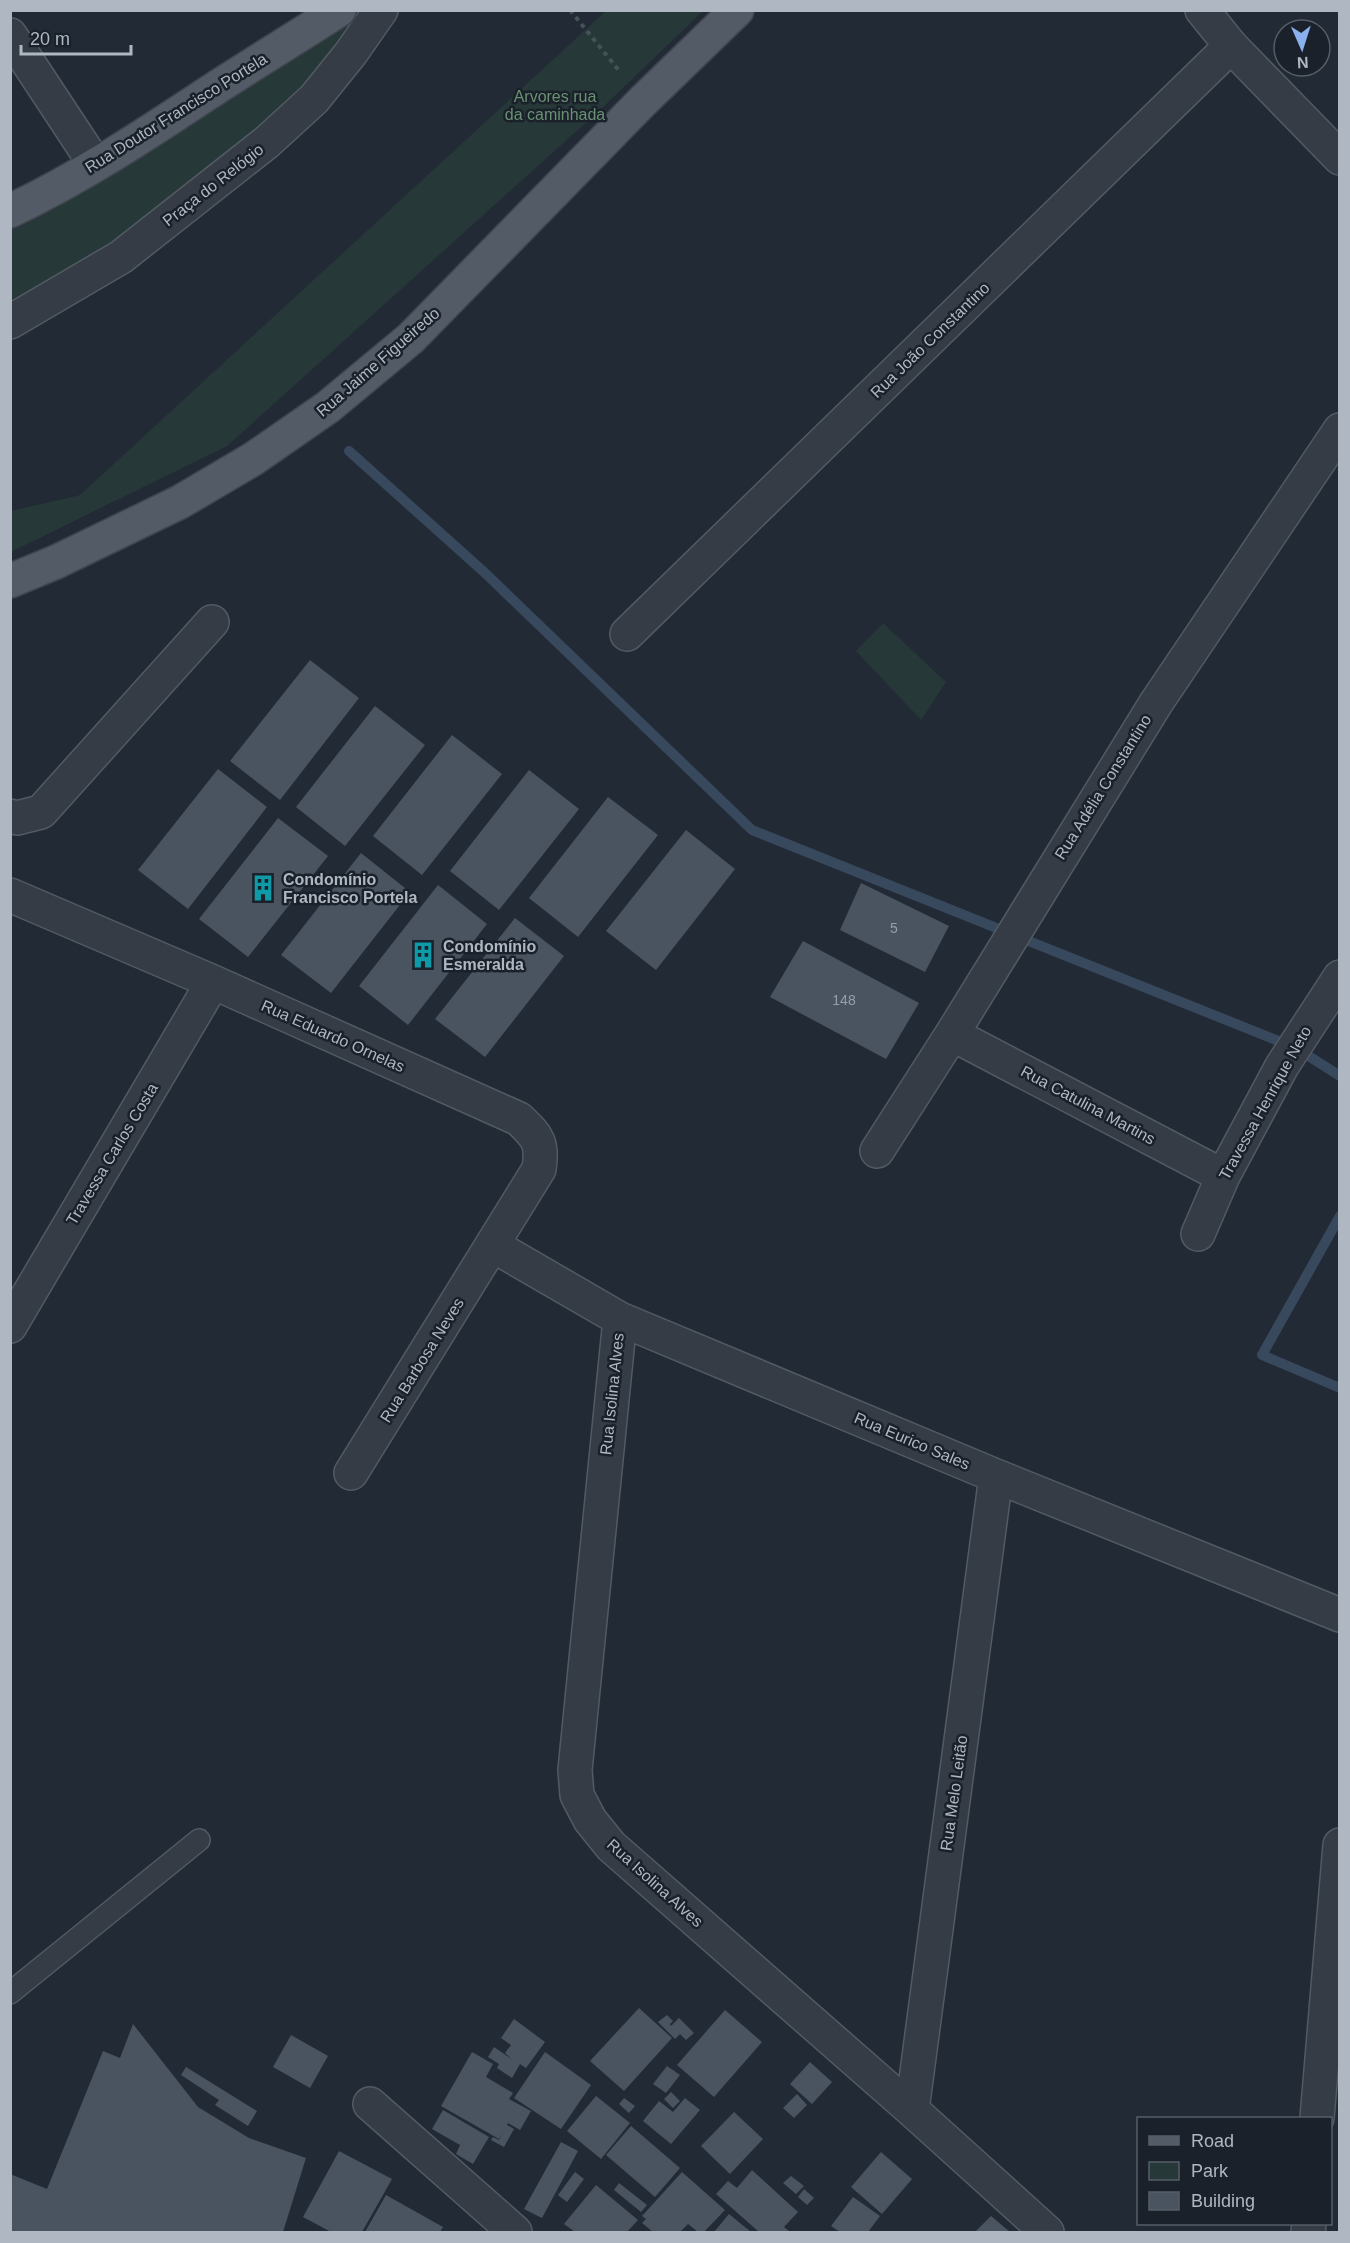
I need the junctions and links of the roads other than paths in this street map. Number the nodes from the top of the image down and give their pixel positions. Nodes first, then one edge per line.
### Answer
1 (339, 10) edge
2 (381, 10) edge
3 (737, 10) edge
4 (1202, 10) edge
5 (10, 35) edge
6 (1231, 46) junction
7 (1340, 158) edge
8 (95, 164) junction
9 (10, 211) edge
10 (10, 322) edge
11 (1340, 430) edge
12 (10, 581) edge
13 (212, 622) dead end
14 (627, 634) dead end
15 (10, 816) edge
16 (10, 895) edge
17 (1340, 977) edge
18 (213, 982) junction
19 (952, 1034) junction
20 (877, 1151) dead end
21 (1223, 1176) junction
22 (1198, 1234) dead end
23 (494, 1246) junction
24 (620, 1319) junction
25 (10, 1326) edge
26 (351, 1473) dead end
27 (996, 1476) junction
28 (1340, 1615) edge
29 (199, 1840) dead end
30 (1340, 1845) edge
31 (10, 1993) edge
32 (370, 2104) dead end
33 (912, 2110) junction
34 (1317, 2117) edge
35 (515, 2232) edge
36 (1047, 2232) edge

1 - 8 main road, Rua Doutor Francisco Portela
2 - 10 street, Praça do Relógio
3 - 12 main road, Rua Jaime Figueiredo
4 - 6 street
5 - 8 street
6 - 7 street
6 - 14 street, Rua João Constantino
8 - 9 main road, Rua Doutor Francisco Portela
11 - 19 street, Rua Adélia Constantino
13 - 15 street
16 - 18 street, Rua Eduardo Ornelas
17 - 21 street, Travessa Henrique Neto
18 - 23 street, Rua Eduardo Ornelas
18 - 25 street, Travessa Carlos Costa
19 - 20 street, Rua Adélia Constantino
19 - 21 street, Rua Catulina Martins
21 - 22 street, Travessa Henrique Neto
23 - 24 street, Rua Eurico Sales
23 - 26 street, Rua Barbosa Neves
24 - 27 street, Rua Eurico Sales
24 - 33 street, Rua Isolina Alves
27 - 28 street, Rua Eurico Sales
27 - 33 street, Rua Melo Leitão
29 - 31 lane
30 - 34 street
32 - 35 street
33 - 36 street, Rua Isolina Alves

